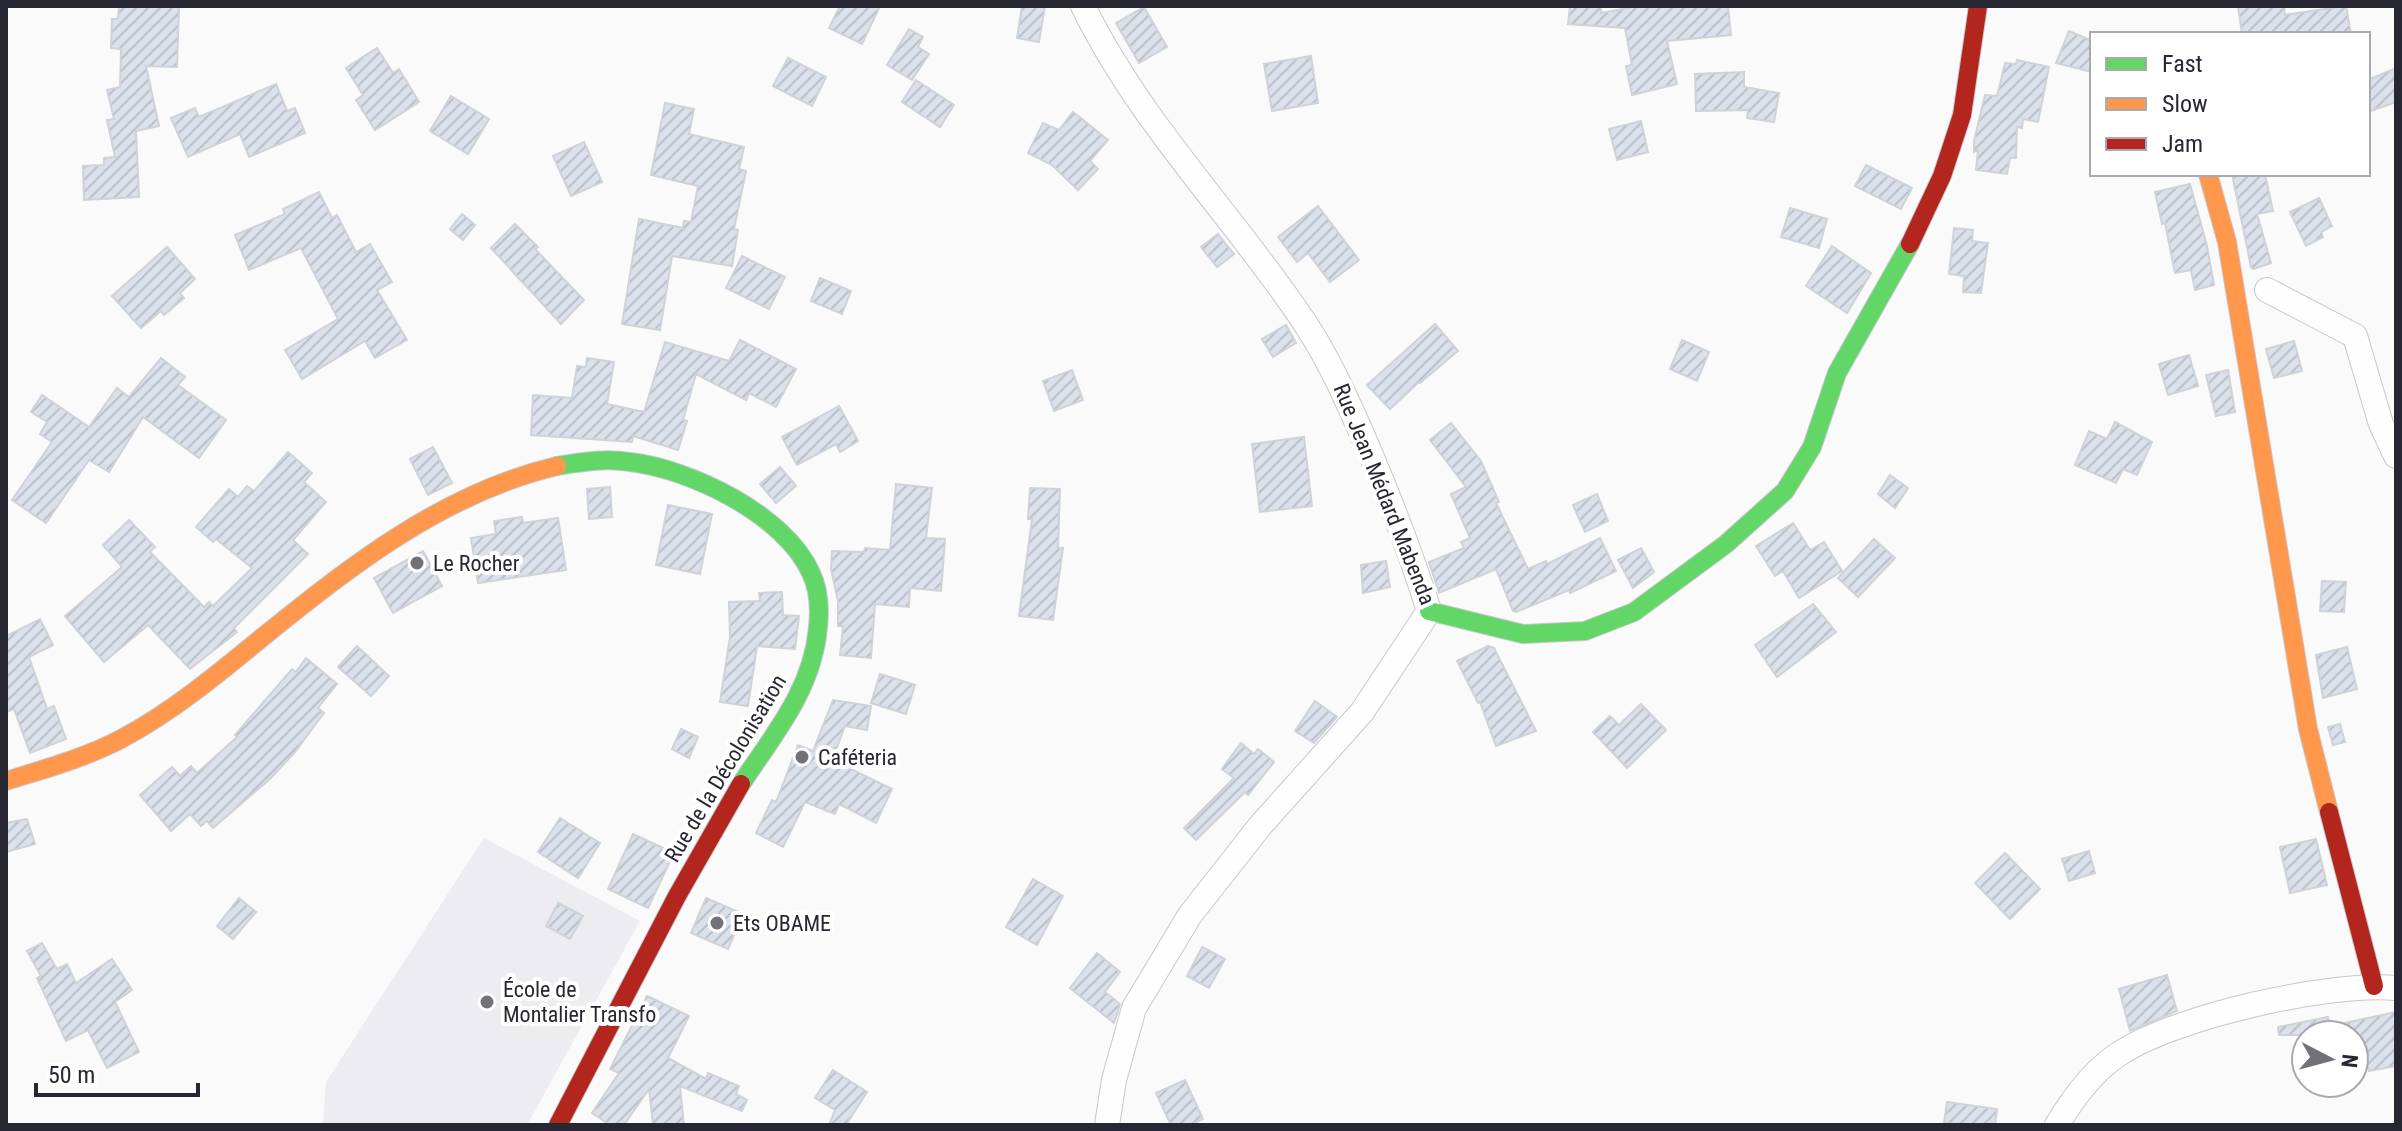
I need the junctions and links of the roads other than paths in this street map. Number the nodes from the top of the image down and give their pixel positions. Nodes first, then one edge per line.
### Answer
1 (1083, 6) edge
2 (1978, 6) edge
3 (2209, 176) edge
4 (2267, 290) dead end
5 (2396, 456) edge
6 (1429, 611) junction
7 (6, 781) edge
8 (2385, 987) edge
9 (558, 1125) edge
10 (1107, 1125) edge
11 (2057, 1125) edge

1 - 6 street, Rue Jean Médard Mabenda
2 - 6 street, Rue Jean Médard Mabenda
3 - 8 street
4 - 5 street
6 - 10 street
7 - 9 street, Rue de la Décolonisation
8 - 11 street

